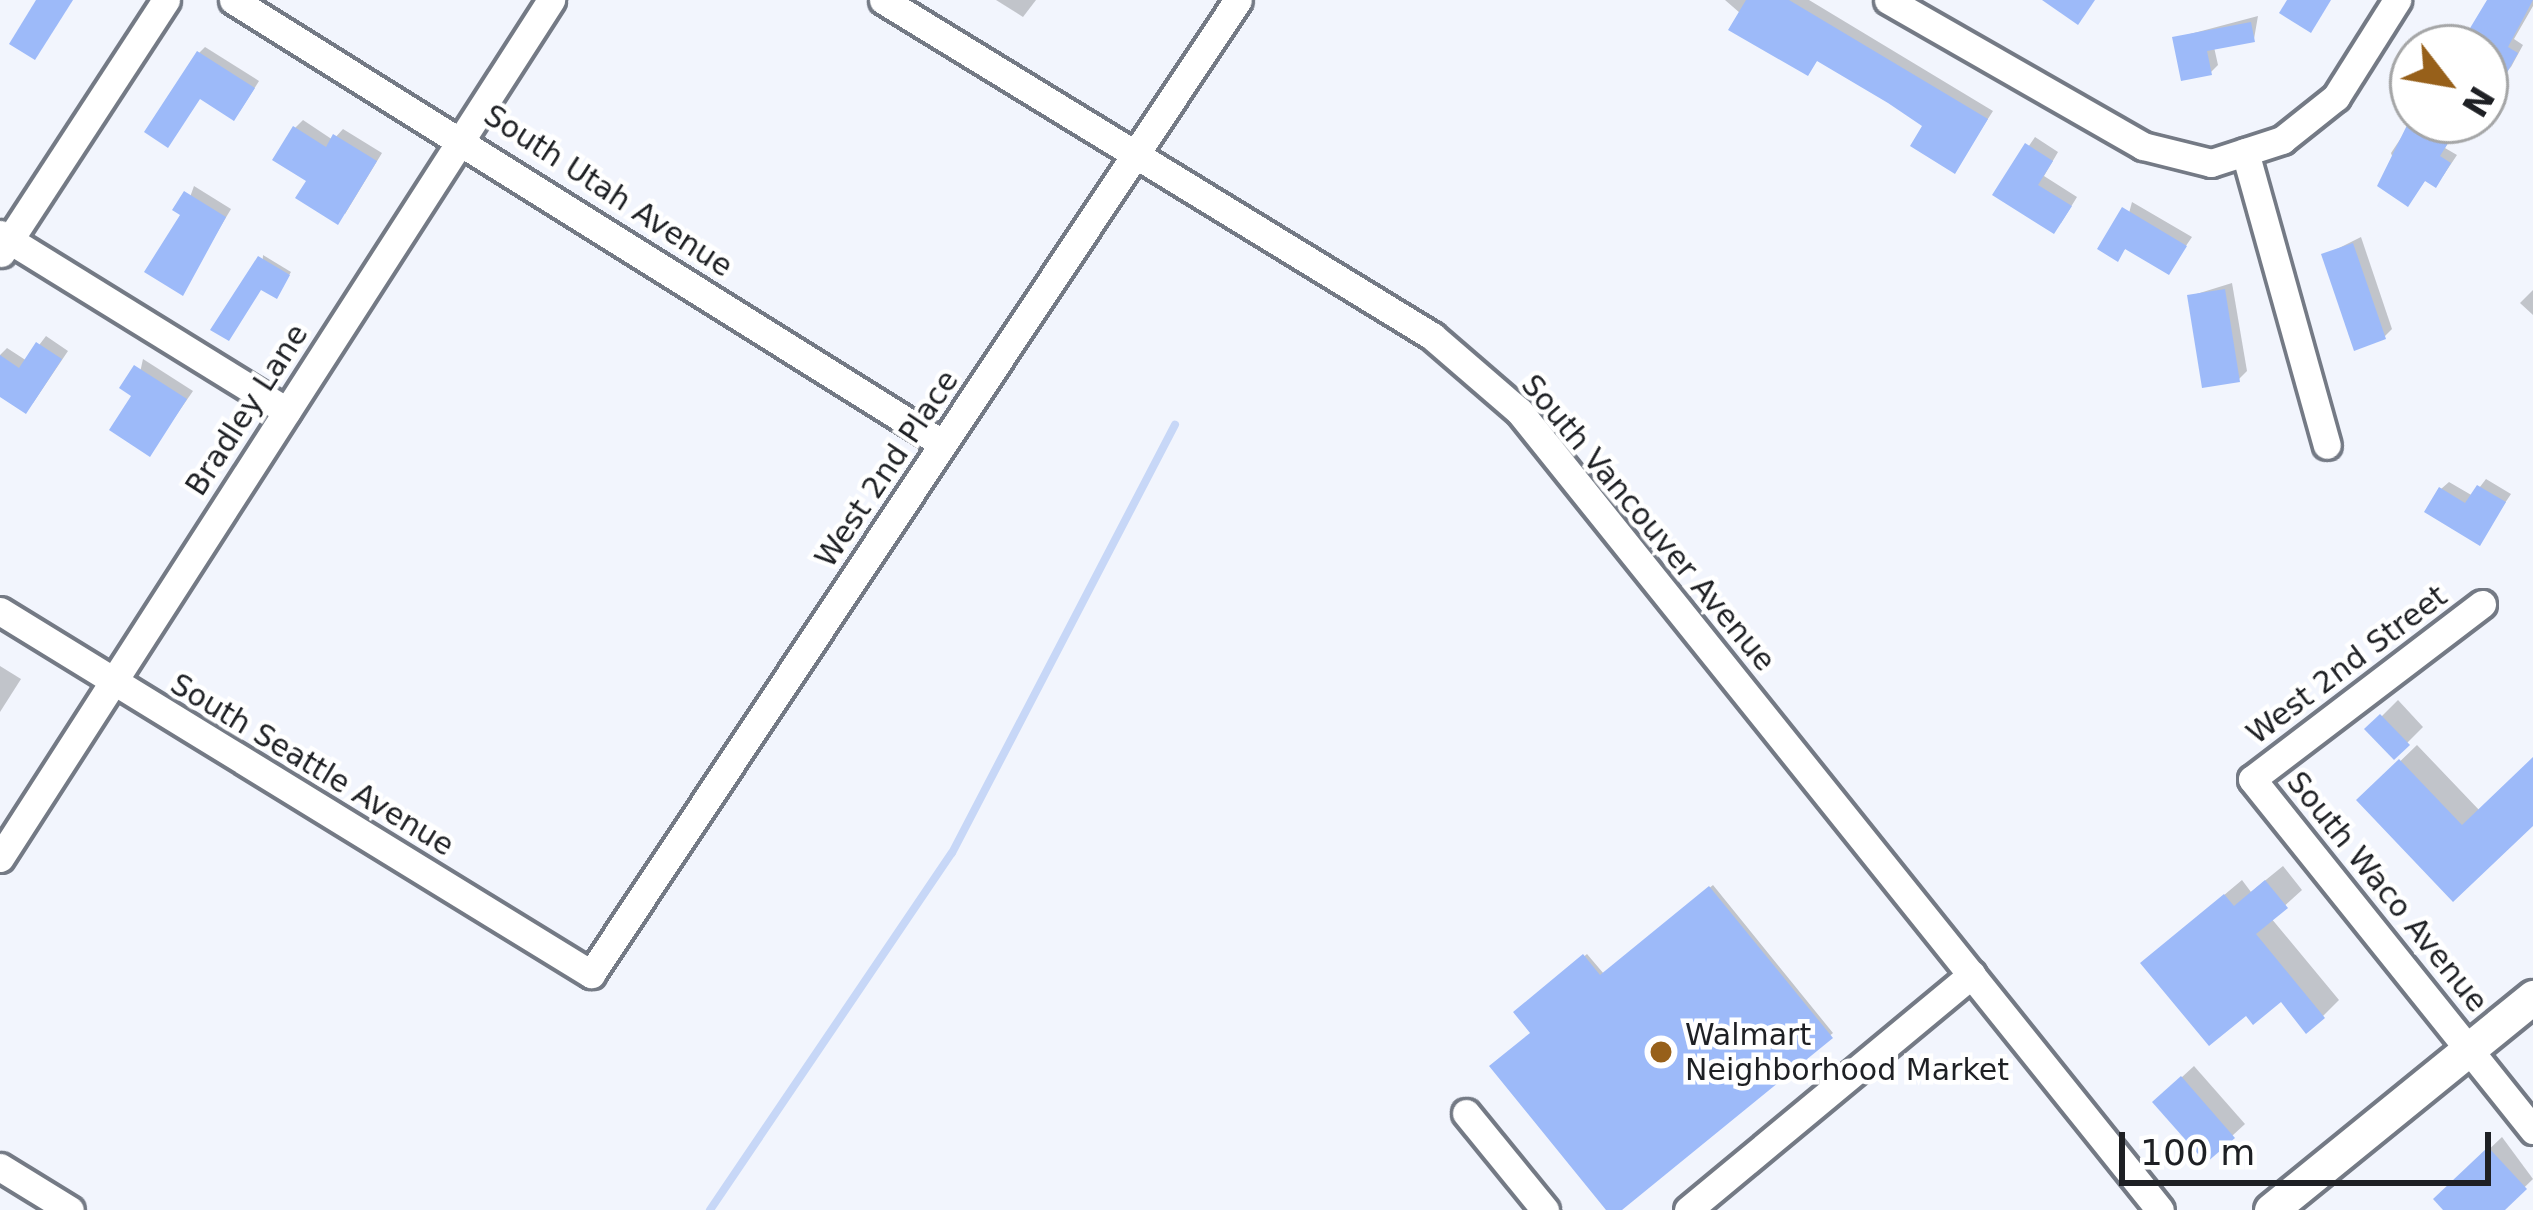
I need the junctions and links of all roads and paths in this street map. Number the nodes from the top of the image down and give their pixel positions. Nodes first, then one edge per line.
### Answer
1 (166, 0) edge
2 (233, 0) edge
3 (551, 0) edge
4 (1238, 0) edge
5 (1888, 0) edge
6 (2397, 0) edge
7 (893, 3) edge
8 (1927, 10) edge
9 (459, 135) junction
10 (2245, 152) junction
11 (1134, 157) junction
12 (3, 242) edge
13 (287, 411) junction
14 (943, 444) junction
15 (2327, 445) dead end
16 (2482, 604) dead end
17 (0, 611) edge
18 (112, 681) junction
19 (2252, 779) joint
20 (0, 858) edge
21 (591, 974) joint
22 (1972, 974) junction
23 (2533, 997) edge
24 (2470, 1048) junction
25 (1466, 1113) dead end
26 (2533, 1130) edge
27 (0, 1167) edge
28 (70, 1210) edge
29 (1545, 1210) edge
30 (1688, 1210) edge
31 (2160, 1210) edge
32 (2271, 1210) edge

1 - 12 street
2 - 9 street, South Utah Avenue
3 - 9 street, Bradley Lane
4 - 11 street, West 2nd Place
5 - 8 street
6 - 10 street
7 - 11 street, South Vancouver Avenue
8 - 10 street
9 - 13 street, Bradley Lane
9 - 14 street, South Utah Avenue
10 - 15 street
11 - 14 street, West 2nd Place
11 - 22 street, South Vancouver Avenue
12 - 13 street
13 - 18 street, Bradley Lane
14 - 21 street, West 2nd Place
16 - 19 street, West 2nd Street
17 - 18 street, South Seattle Avenue
18 - 20 street, Bradley Lane
18 - 21 street, South Seattle Avenue
19 - 24 street, South Waco Avenue
22 - 30 street
22 - 31 street, South Vancouver Avenue
23 - 24 main road
24 - 26 street, South Waco Avenue
24 - 32 main road
25 - 29 street
27 - 28 street

